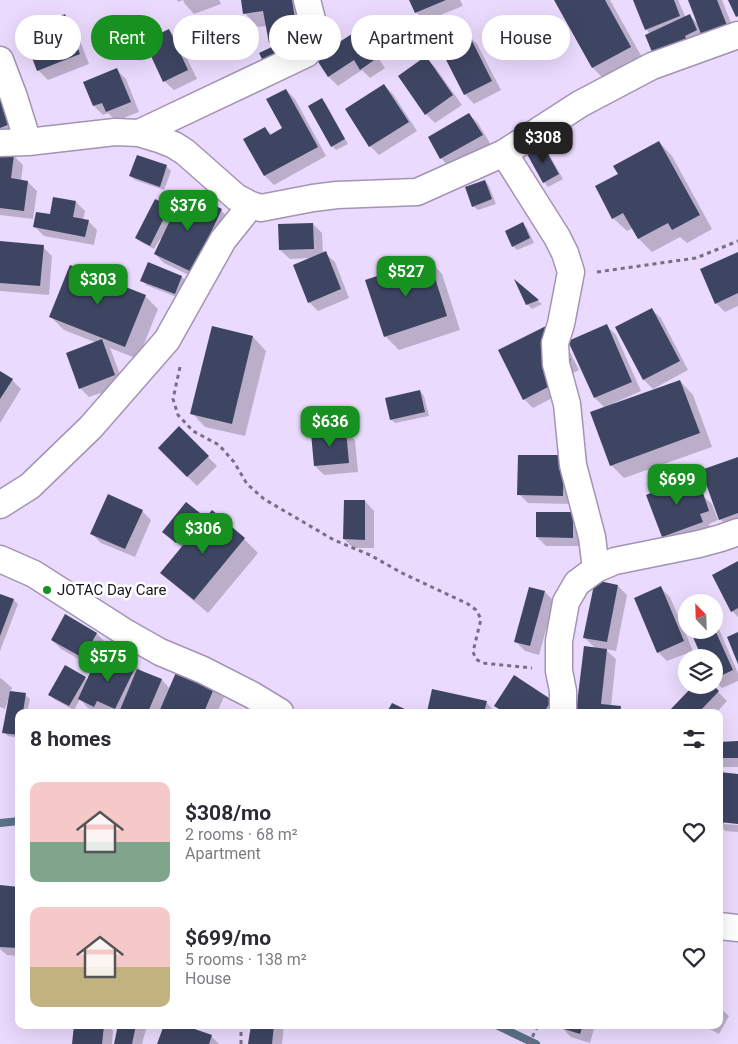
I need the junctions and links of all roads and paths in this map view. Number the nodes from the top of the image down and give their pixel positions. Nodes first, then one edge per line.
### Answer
1 (308, 0) edge
2 (738, 35) edge
3 (0, 60) edge
4 (139, 134) junction
5 (28, 142) junction
6 (0, 143) edge
7 (504, 153) junction
8 (251, 205) junction
9 (738, 241) edge
10 (572, 272) junction
11 (182, 360) dead end
12 (0, 505) edge
13 (738, 532) edge
14 (0, 559) edge
15 (596, 569) junction
16 (563, 702) edge
17 (275, 709) edge
18 (723, 926) edge
19 (738, 928) edge
20 (241, 1029) edge
21 (536, 1029) edge
22 (241, 1044) edge
23 (530, 1044) edge

1 - 4 street
2 - 7 street
3 - 5 street
4 - 5 street
4 - 8 street
5 - 6 street
7 - 8 street
7 - 10 street
8 - 12 street
9 - 10 path
10 - 15 street
11 - 16 path
13 - 15 street
14 - 17 street
15 - 16 street
18 - 19 street
20 - 22 path
21 - 23 path

